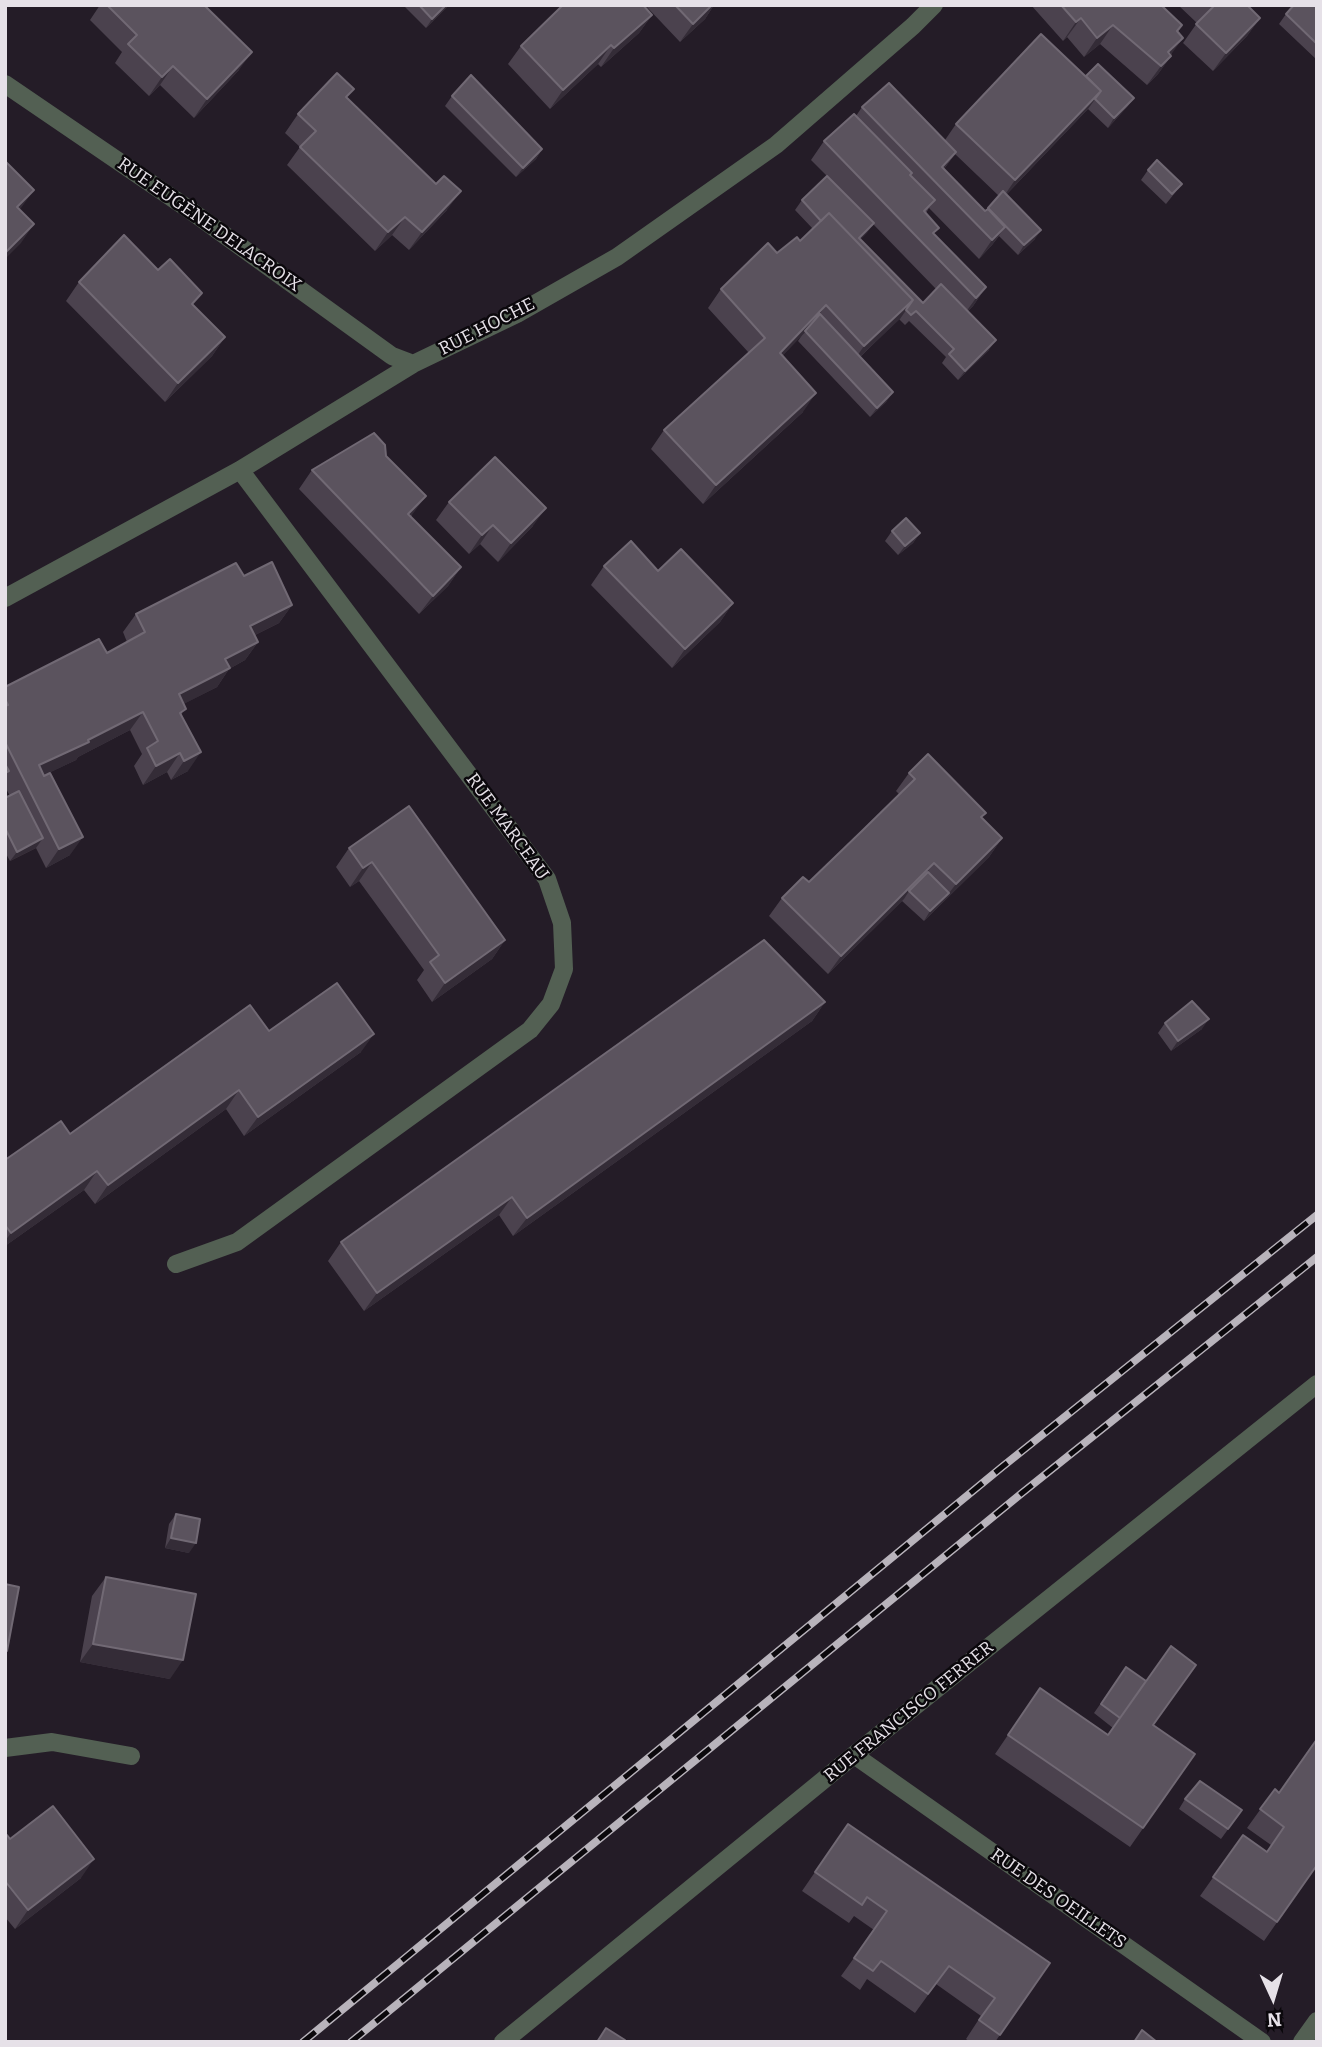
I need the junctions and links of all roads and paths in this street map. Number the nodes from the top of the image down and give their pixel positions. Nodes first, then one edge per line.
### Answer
1 (934, 5) edge
2 (5, 84) edge
3 (413, 364) junction
4 (240, 470) junction
5 (5, 598) edge
6 (176, 1264) dead end
7 (1317, 1384) edge
8 (5, 1748) edge
9 (854, 1755) junction
10 (131, 1756) dead end
11 (1317, 2021) edge
12 (503, 2042) edge
13 (1262, 2042) edge
14 (1302, 2042) edge

1 - 3 street, RUE HOCHE
2 - 3 street, RUE EUGÈNE DELACROIX
3 - 4 street, RUE HOCHE
4 - 5 street, RUE HOCHE
4 - 6 street, RUE MARCEAU
7 - 9 street, RUE FRANCISCO FERRER
8 - 10 street
9 - 12 street, RUE FRANCISCO FERRER
9 - 13 street, RUE DES OEILLETS
11 - 14 street

